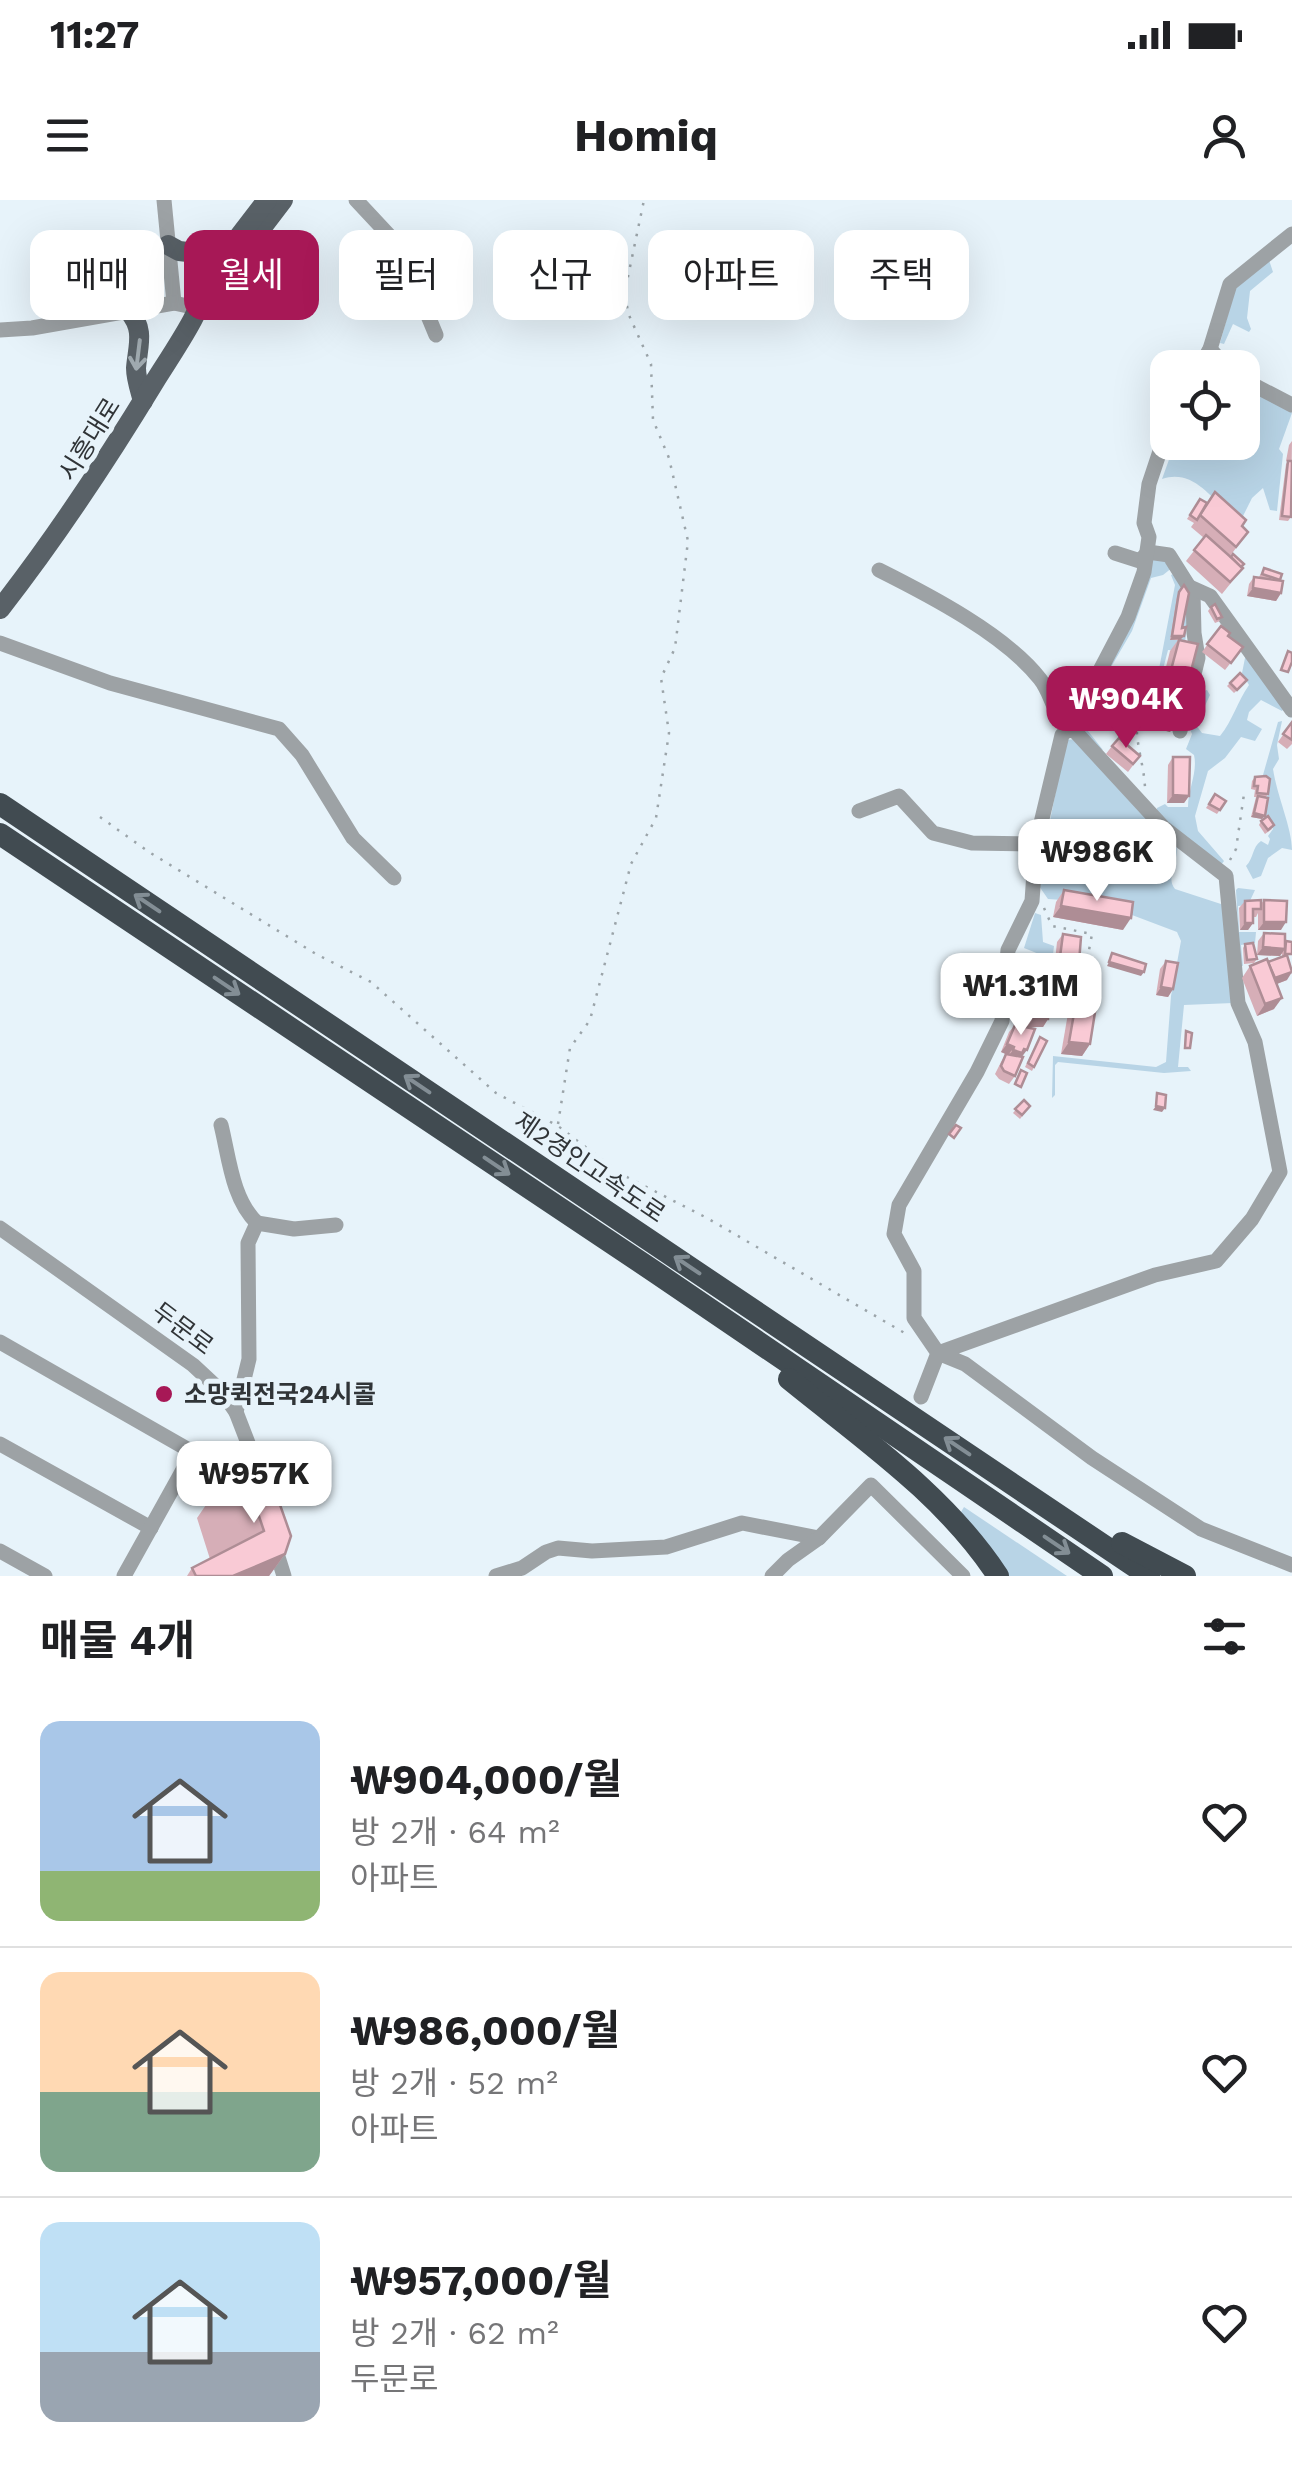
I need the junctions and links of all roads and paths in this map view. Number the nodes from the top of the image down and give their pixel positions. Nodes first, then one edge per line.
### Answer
1 (164, 200) edge
2 (267, 200) edge
3 (284, 200) edge
4 (356, 200) edge
5 (644, 200) edge
6 (243, 230) edge
7 (261, 230) edge
8 (1292, 234) edge
9 (168, 244) junction
10 (184, 252) edge
11 (174, 303) junction
12 (164, 305) edge
13 (184, 305) edge
14 (77, 320) edge
15 (135, 320) edge
16 (189, 320) edge
17 (0, 330) edge
18 (436, 335) dead end
19 (1210, 349) edge
20 (1260, 388) edge
21 (143, 401) junction
22 (1292, 405) edge
23 (1157, 460) edge
24 (1148, 552) junction
25 (1115, 553) dead end
26 (879, 570) dead end
27 (1190, 587) junction
28 (0, 609) edge
29 (0, 643) edge
30 (1292, 710) edge
31 (1139, 711) dead end
32 (1067, 724) junction
33 (1180, 731) edge
34 (1244, 794) dead end
35 (0, 804) edge
36 (1145, 808) junction
37 (860, 811) dead end
38 (100, 817) dead end
39 (0, 834) edge
40 (1036, 844) junction
41 (1222, 873) junction
42 (394, 878) dead end
43 (1032, 898) junction
44 (1081, 990) edge
45 (221, 1125) dead end
46 (558, 1126) junction
47 (256, 1223) junction
48 (336, 1225) dead end
49 (0, 1228) edge
50 (658, 1274) junction
51 (0, 1343) edge
52 (938, 1353) junction
53 (921, 1398) dead end
54 (236, 1412) junction
55 (0, 1444) edge
56 (193, 1452) junction
57 (882, 1467) dead end
58 (870, 1486) junction
59 (1038, 1500) junction
60 (268, 1524) edge
61 (151, 1528) junction
62 (819, 1538) junction
63 (0, 1551) edge
64 (1292, 1565) edge
65 (44, 1576) edge
66 (124, 1576) edge
67 (284, 1576) edge
68 (496, 1576) edge
69 (772, 1576) edge
70 (964, 1576) edge
71 (998, 1576) edge
72 (1102, 1576) edge
73 (1150, 1576) edge
74 (1186, 1576) edge

1 - 9 street
2 - 6 main road, 시흥대로
3 - 7 main road, 시흥대로
4 - 18 street
5 - 46 path
8 - 19 street
9 - 10 main road
9 - 11 street
11 - 12 street
11 - 13 street
14 - 17 street
15 -> 21 main road
16 - 21 main road, 시흥대로
20 - 22 street
21 - 28 main road, 시흥대로
23 - 24 street
24 - 25 street
24 - 27 street
24 - 32 street
26 - 32 street
27 - 30 street
27 - 33 street
29 - 42 street
31 - 36 path
32 - 36 street
32 - 40 street
34 - 41 path
59 -> 35 highway, 제2경인고속도로
36 - 41 street
37 - 40 street
38 - 46 path
39 -> 50 highway, 제2경인고속도로
40 - 43 street
41 - 52 street
43 - 44 path
43 - 52 street
45 - 47 street
46 - 52 path
47 - 48 street
47 - 54 street
49 - 54 street, 두문로
50 - 71 highway
50 -> 72 highway, 제2경인고속도로
51 - 56 street
52 - 53 street
52 - 64 street
54 - 56 street, 두문로
55 - 61 street
56 - 61 street
57 - 58 street
58 - 62 street
58 - 70 street
59 - 73 highway, 제2경인고속도로
59 - 74 highway
60 - 67 street
61 - 66 street
62 - 68 street
62 - 69 street
63 - 65 street

